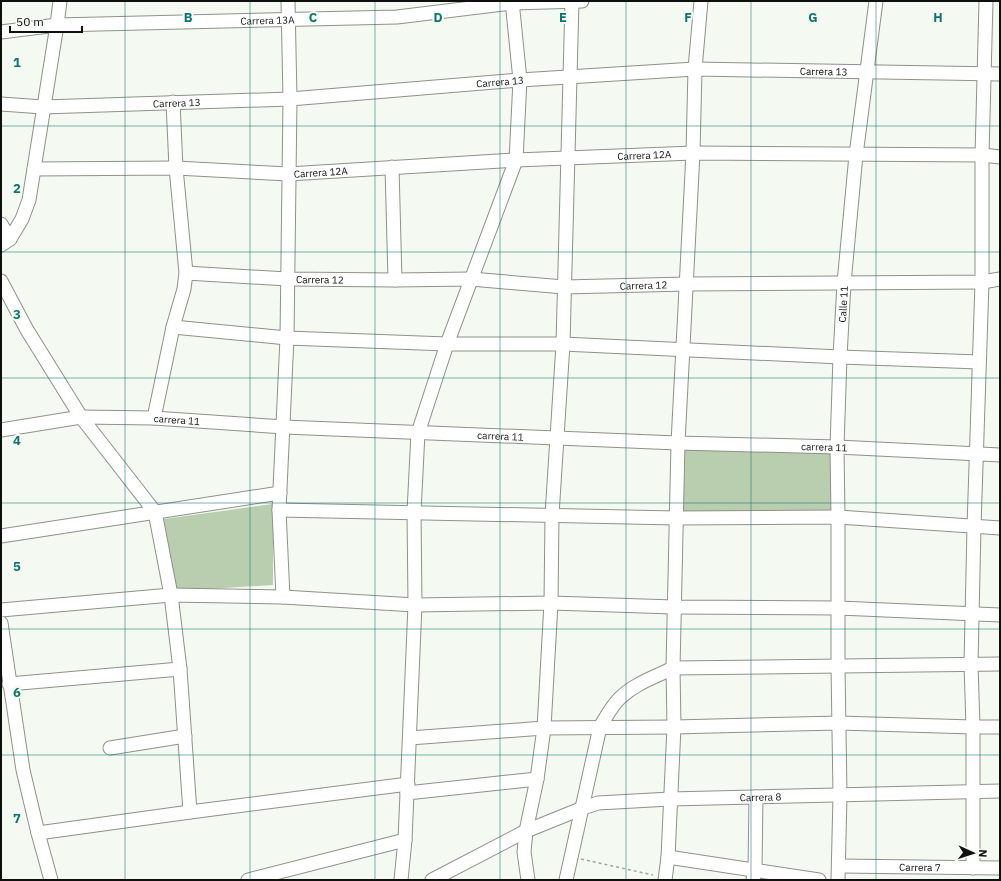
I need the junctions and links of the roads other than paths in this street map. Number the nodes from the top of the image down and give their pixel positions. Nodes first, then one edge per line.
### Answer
1 (60, 1) edge
2 (288, 1) edge
3 (572, 1) edge
4 (582, 1) edge
5 (701, 1) edge
6 (876, 1) edge
7 (986, 1) edge
8 (512, 2) edge
9 (289, 19) junction
10 (57, 24) junction
11 (1, 32) edge
12 (695, 70) junction
13 (867, 73) junction
14 (984, 74) junction
15 (1000, 74) edge
16 (570, 77) junction
17 (520, 80) junction
18 (290, 99) junction
19 (173, 102) junction
20 (1, 104) edge
21 (43, 107) junction
22 (694, 153) junction
23 (856, 155) junction
24 (982, 155) junction
25 (1000, 157) edge
26 (567, 158) junction
27 (516, 160) junction
28 (392, 167) junction
29 (176, 168) junction
30 (34, 169) junction
31 (288, 174) junction
32 (1, 224) edge
33 (6, 242) edge
34 (186, 273) junction
35 (288, 279) junction
36 (471, 279) junction
37 (1000, 279) edge
38 (395, 280) junction
39 (1, 281) edge
40 (982, 282) junction
41 (844, 283) junction
42 (687, 284) junction
43 (564, 287) junction
44 (174, 327) junction
45 (287, 338) junction
46 (447, 344) junction
47 (563, 344) junction
48 (683, 350) junction
49 (840, 357) junction
50 (979, 362) junction
51 (81, 417) junction
52 (154, 418) junction
53 (284, 427) junction
54 (1, 430) edge
55 (418, 433) junction
56 (557, 437) junction
57 (678, 443) junction
58 (837, 447) junction
59 (976, 454) junction
60 (1000, 455) edge
61 (280, 493) junction
62 (280, 510) junction
63 (155, 512) junction
64 (414, 512) junction
65 (552, 515) junction
66 (838, 517) junction
67 (676, 518) junction
68 (974, 527) junction
69 (1000, 528) edge
70 (1, 536) edge
71 (171, 595) junction
72 (283, 597) junction
73 (551, 603) junction
74 (415, 605) junction
75 (674, 607) junction
76 (838, 608) junction
77 (1, 610) edge
78 (973, 614) junction
79 (1000, 615) edge
80 (1, 623) edge
81 (971, 664) junction
82 (1000, 664) edge
83 (838, 666) junction
84 (672, 668) junction
85 (180, 669) junction
86 (9, 684) junction
87 (839, 723) junction
88 (600, 727) junction
89 (973, 727) junction
90 (1000, 727) edge
91 (544, 728) junction
92 (674, 728) junction
93 (185, 736) junction
94 (410, 738) junction
95 (110, 748) dead end
96 (537, 779) junction
97 (408, 789) junction
98 (972, 791) junction
99 (1000, 791) edge
100 (840, 795) junction
101 (756, 797) junction
102 (670, 799) junction
103 (583, 808) junction
104 (190, 812) junction
105 (526, 831) junction
106 (38, 834) junction
107 (406, 840) junction
108 (668, 857) junction
109 (840, 866) junction
110 (973, 868) junction
111 (1000, 868) edge
112 (754, 875) edge
113 (665, 879) edge
114 (51, 880) edge
115 (248, 880) edge
116 (402, 880) edge
117 (432, 880) edge
118 (528, 880) edge
119 (566, 880) edge
120 (819, 880) edge
121 (838, 880) edge

1 - 10 street
2 - 9 street
3 - 4 street, Carrera 13A
3 - 8 street, Carrera 13A
3 - 16 street
5 - 12 street
6 - 13 street, Calle 11
7 - 14 street
8 - 9 street, Carrera 13A
8 - 17 street
9 - 10 street, Carrera 13A
9 - 18 street
10 - 11 street, Carrera 13A
10 - 21 street
12 - 13 street, Carrera 13
12 - 16 street, Carrera 13
12 - 22 street
13 - 14 street, Carrera 13
13 - 23 street, Calle 11
14 - 15 street, Carrera 13
14 - 24 street
16 - 17 street, Carrera 13
16 - 26 street
17 - 18 street, Carrera 13
17 - 27 street
18 - 19 street, Carrera 13
18 - 31 street
19 - 21 street, Carrera 13
19 - 29 street
20 - 21 street, Carrera 13
21 - 30 street
22 - 23 street, Carrera 12A
22 - 26 street, Carrera 12A
22 - 42 street
23 - 24 street, Carrera 12A
23 - 41 street, Calle 11
24 - 25 street, Carrera 12A
24 - 40 street
26 - 27 street, Carrera 12A
26 - 43 street
27 - 28 street, Carrera 12A
27 - 36 street
28 - 31 street, Carrera 12A
28 - 38 street
29 - 30 street, Carrera 12A
29 - 31 street, Carrera 12A
29 - 34 street
30 - 33 street
31 - 35 street
32 - 33 street
34 - 35 street, Carrera 12
34 - 44 street
35 - 38 street, Carrera 12
35 - 45 street
36 - 38 street, Carrera 12
36 - 43 street, Carrera 12
36 - 46 street
37 - 40 street, Carrera 12
39 - 51 street
40 - 41 street, Carrera 12
40 - 50 street
41 - 42 street, Carrera 12
41 - 49 street, Calle 11
42 - 43 street, Carrera 12
42 - 48 street
43 - 47 street
44 - 45 street
44 - 52 street
45 - 46 street
45 - 53 street
46 - 47 street
46 - 55 street
47 - 48 street
47 - 56 street
48 - 49 street
48 - 57 street
49 - 50 street
49 - 58 street, Calle 11
50 - 59 street
51 - 52 street, carrera 11
51 - 54 street, carrera 11
51 - 63 street
52 - 53 street, carrera 11
53 - 55 street, carrera 11
53 - 61 street
55 - 56 street, carrera 11
55 - 64 street
56 - 57 street, carrera 11
56 - 65 street
57 - 58 street, carrera 11
57 - 67 street
58 - 59 street, carrera 11
58 - 66 street, Calle 11
59 - 60 street, carrera 11
59 - 68 street
61 - 62 street
61 - 63 street
62 - 64 street
62 - 72 street
63 - 70 street
63 - 71 street
64 - 65 street
64 - 74 street
65 - 67 street
65 - 73 street
66 - 67 street
66 - 68 street
66 - 76 street, Calle 11
67 - 75 street
68 - 69 street
68 - 78 street
71 - 72 street
71 - 77 street
71 - 85 street
72 - 74 street
73 - 74 street
73 - 75 street
73 - 91 street
74 - 94 street
75 - 76 street
75 - 84 street
76 - 78 street
76 - 83 street, Calle 11
78 - 79 street
78 - 81 street
80 - 86 street
81 - 82 street
81 - 83 street
81 - 89 street
83 - 84 street
83 - 87 street, Calle 11
84 - 88 street
84 - 92 street
85 - 86 street
85 - 93 street
86 - 106 street
87 - 89 street
87 - 92 street
87 - 100 street, Calle 11
88 - 91 street
88 - 92 street
88 - 103 street
89 - 90 street
89 - 98 street
91 - 94 street
91 - 96 street
92 - 102 street
93 - 95 street
93 - 104 street
94 - 97 street
96 - 97 street
96 - 105 street
97 - 104 street
97 - 107 street
98 - 99 street, Carrera 8
98 - 100 street, Carrera 8
98 - 110 street
100 - 101 street, Carrera 8
100 - 109 street, Calle 11
101 - 102 street, Carrera 8
101 - 112 street
102 - 103 street, Carrera 8
102 - 108 street
103 - 105 street, Carrera 8
103 - 119 street
104 - 106 street
105 - 117 street, Carrera 8
105 - 118 street
106 - 114 street
107 - 115 street
107 - 116 street
108 - 112 street
108 - 113 street
109 - 110 street, Carrera 7
109 - 121 street, Calle 11
110 - 111 street, Carrera 7
112 - 120 street

